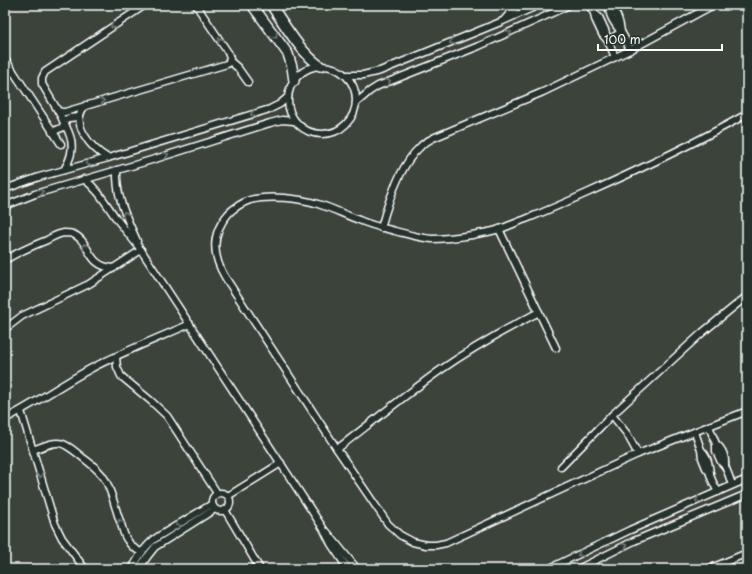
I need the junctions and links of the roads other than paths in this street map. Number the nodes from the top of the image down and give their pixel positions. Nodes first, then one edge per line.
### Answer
1 (145, 5) edge
2 (196, 5) edge
3 (252, 5) edge
4 (271, 5) edge
5 (520, 5) edge
6 (539, 5) edge
7 (569, 5) edge
8 (589, 5) edge
9 (609, 5) edge
10 (713, 5) edge
11 (503, 21) junction
12 (621, 32) junction
13 (608, 40) junction
14 (630, 50) junction
15 (615, 57) junction
16 (230, 60) junction
17 (7, 62) dead end
18 (320, 66) junction
19 (13, 72) junction
20 (346, 75) junction
21 (5, 76) edge
22 (294, 81) junction
23 (248, 82) dead end
24 (288, 97) junction
25 (356, 103) junction
26 (86, 105) junction
27 (58, 111) junction
28 (747, 114) edge
29 (79, 117) junction
30 (294, 121) junction
31 (65, 123) junction
32 (52, 132) junction
33 (61, 144) dead end
34 (108, 158) junction
35 (64, 170) junction
36 (117, 170) junction
37 (84, 179) junction
38 (5, 189) edge
39 (5, 206) edge
40 (381, 228) junction
41 (499, 229) junction
42 (141, 250) junction
43 (5, 260) edge
44 (114, 268) junction
45 (747, 296) edge
46 (539, 312) junction
47 (190, 324) junction
48 (5, 329) edge
49 (556, 348) dead end
50 (116, 357) junction
51 (21, 411) junction
52 (747, 411) edge
53 (612, 415) junction
54 (5, 419) edge
55 (709, 426) junction
56 (695, 432) junction
57 (337, 449) junction
58 (33, 450) junction
59 (638, 454) junction
60 (281, 463) junction
61 (561, 467) dead end
62 (747, 479) edge
63 (732, 485) junction
64 (718, 492) junction
65 (217, 493) junction
66 (747, 494) edge
67 (228, 496) junction
68 (213, 507) junction
69 (225, 510) junction
70 (324, 528) junction
71 (142, 552) junction
72 (747, 553) edge
73 (143, 562) junction
74 (85, 569) edge
75 (132, 569) edge
76 (139, 569) edge
77 (148, 569) edge
78 (260, 569) edge
79 (348, 569) edge
80 (357, 569) edge
81 (548, 569) edge
82 (578, 569) edge
83 (709, 569) edge

1 -> 27 street
16 -> 2 street
3 -> 22 street
4 - 18 street
5 - 11 street
6 - 11 street
25 -> 7 street
8 - 13 street
9 - 12 street
10 - 14 street
11 -> 20 street
12 - 13 street
12 - 14 street
13 - 15 street
14 - 15 street
15 - 40 street
16 - 23 street
26 -> 16 street
17 - 19 street
18 - 20 street
18 - 22 street
19 - 21 street
19 - 32 street
20 - 25 street
22 - 24 street
24 - 30 street
24 -> 34 street
25 - 30 street
26 - 27 street
26 - 29 street
27 - 31 street
28 - 41 street
29 - 31 street
29 - 34 street
36 -> 30 street
31 - 32 street
31 - 35 street
32 - 33 street
34 -> 35 street
35 - 38 street
36 - 37 street
42 -> 36 street
39 -> 37 street
37 - 42 street
40 - 41 street
40 - 57 street
41 - 46 street
42 - 44 street
42 - 47 street
44 -> 43 street
44 - 48 street
45 - 53 street
46 - 49 street
46 - 57 street
47 - 50 street
47 - 60 street
50 - 51 street
50 - 65 street
51 - 54 street
51 - 58 street
52 - 55 street
53 - 59 street
53 - 61 street
55 - 56 street
55 - 63 street
56 - 59 street
56 - 64 street
57 - 59 street
71 -> 58 street
58 -> 74 street
60 - 67 street
60 - 70 street
62 - 63 street
63 - 64 street
64 -> 81 street
65 - 67 street
65 - 68 street
82 -> 66 street
67 - 69 street
68 - 69 street
68 -> 71 street
68 - 73 street
69 - 78 street
70 - 79 street
70 - 80 street
71 - 75 street
72 - 83 street
73 - 76 street
73 - 77 street

